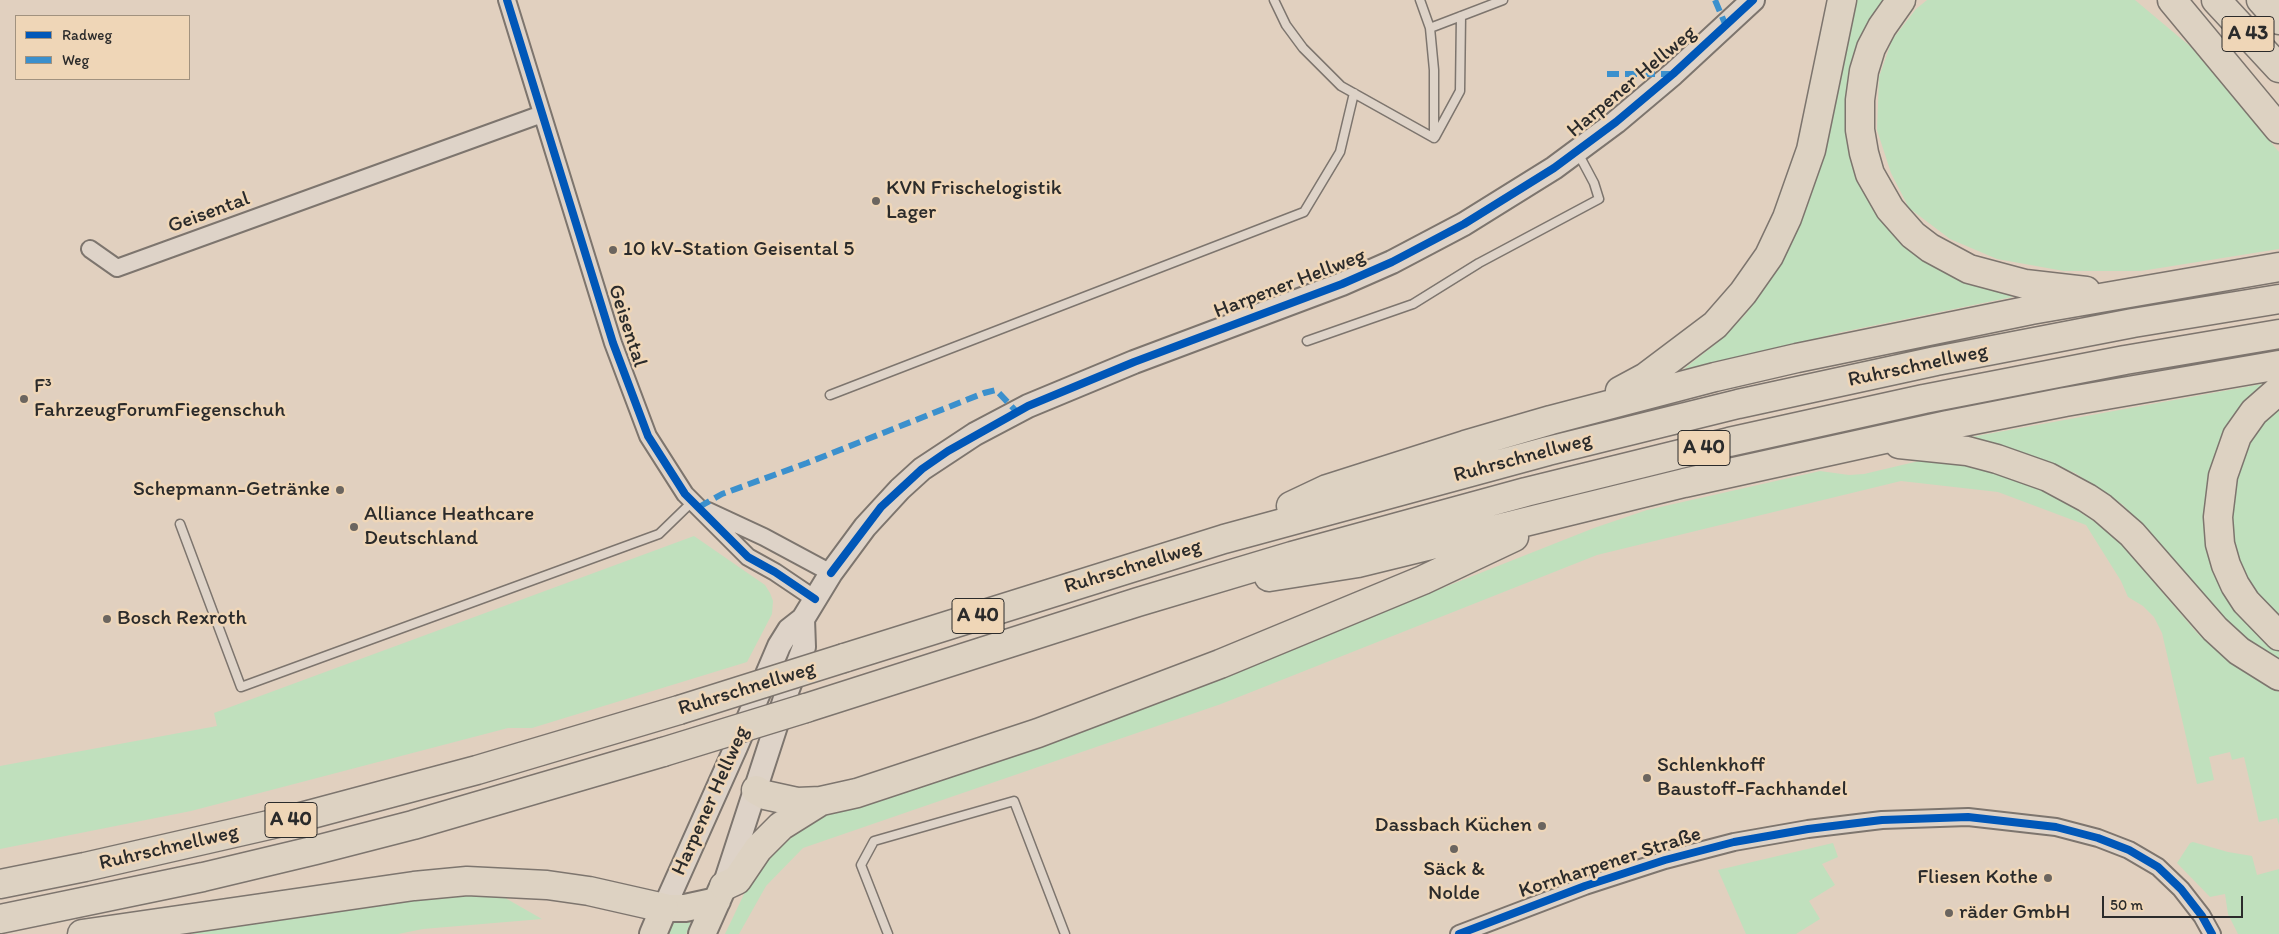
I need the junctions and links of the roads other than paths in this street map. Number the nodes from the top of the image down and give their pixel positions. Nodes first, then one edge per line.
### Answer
1 (507, 0) edge
2 (1274, 0) edge
3 (1420, 0) edge
4 (1503, 0) edge
5 (1753, 0) edge
6 (1842, 0) edge
7 (1901, 0) edge
8 (2152, 0) edge
9 (2172, 0) edge
10 (2216, 0) edge
11 (2261, 0) edge
12 (1461, 16) junction
13 (2279, 20) edge
14 (1430, 28) junction
15 (2279, 68) edge
16 (1354, 93) junction
17 (2258, 104) junction
18 (542, 114) junction
19 (2279, 129) edge
20 (1434, 138) junction
21 (1577, 152) junction
22 (90, 249) dead end
23 (2279, 267) edge
24 (2169, 286) junction
25 (2279, 299) edge
26 (2279, 334) edge
27 (1308, 341) dead end
28 (2279, 365) edge
29 (2279, 390) edge
30 (830, 395) dead end
31 (1551, 420) junction
32 (1848, 446) junction
33 (696, 504) junction
34 (1587, 507) junction
35 (180, 524) dead end
36 (1224, 539) junction
37 (831, 573) junction
38 (815, 599) junction
39 (1138, 602) junction
40 (803, 620) junction
41 (2279, 636) edge
42 (2279, 676) edge
43 (736, 747) junction
44 (756, 790) junction
45 (821, 801) junction
46 (0, 884) edge
47 (720, 893) junction
48 (664, 908) junction
49 (0, 919) edge
50 (82, 934) edge
51 (653, 934) edge
52 (702, 934) edge
53 (888, 934) edge
54 (1065, 934) edge
55 (1459, 934) edge
56 (2212, 934) edge

1 - 18 street, Geisental
2 - 16 lane
3 - 14 lane
4 - 12 lane
5 - 21 main road, Harpener Hellweg
6 - 31 highway
7 - 24 highway
8 - 17 highway
9 - 17 highway
10 - 15 highway, A 43
11 - 13 highway, A 43
12 - 14 lane
12 - 20 lane
14 - 20 lane
16 - 20 lane
16 - 30 lane
17 - 19 highway
18 - 22 street, Geisental
18 - 33 street, Geisental
21 - 27 lane
21 - 37 main road, Harpener Hellweg
23 - 24 highway
24 - 31 highway
25 - 36 highway, Ruhrschnellweg / A 40
26 - 39 highway, Ruhrschnellweg / A 40
28 - 32 highway
29 - 41 highway
31 - 36 highway
32 - 34 highway
32 - 42 highway
33 - 35 lane
33 - 37 street, Geisental
33 - 38 street, Geisental
34 - 39 highway
34 - 45 highway
36 - 46 highway, Ruhrschnellweg / A 40, bridge
37 - 38 main road, Harpener Hellweg
38 - 40 main road, Harpener Hellweg
39 - 49 highway, Ruhrschnellweg / A 40, bridge
40 - 43 main road, Harpener Hellweg
40 - 44 main road, Harpener Hellweg
43 - 44 main road
43 - 48 main road, Harpener Hellweg
44 - 45 highway
44 - 47 main road, Harpener Hellweg
45 - 47 highway
47 - 48 main road
47 - 52 main road, Harpener Hellweg
48 - 50 highway
48 - 51 main road, Harpener Hellweg
53 - 54 lane
55 - 56 street, Kornharpener Straße

